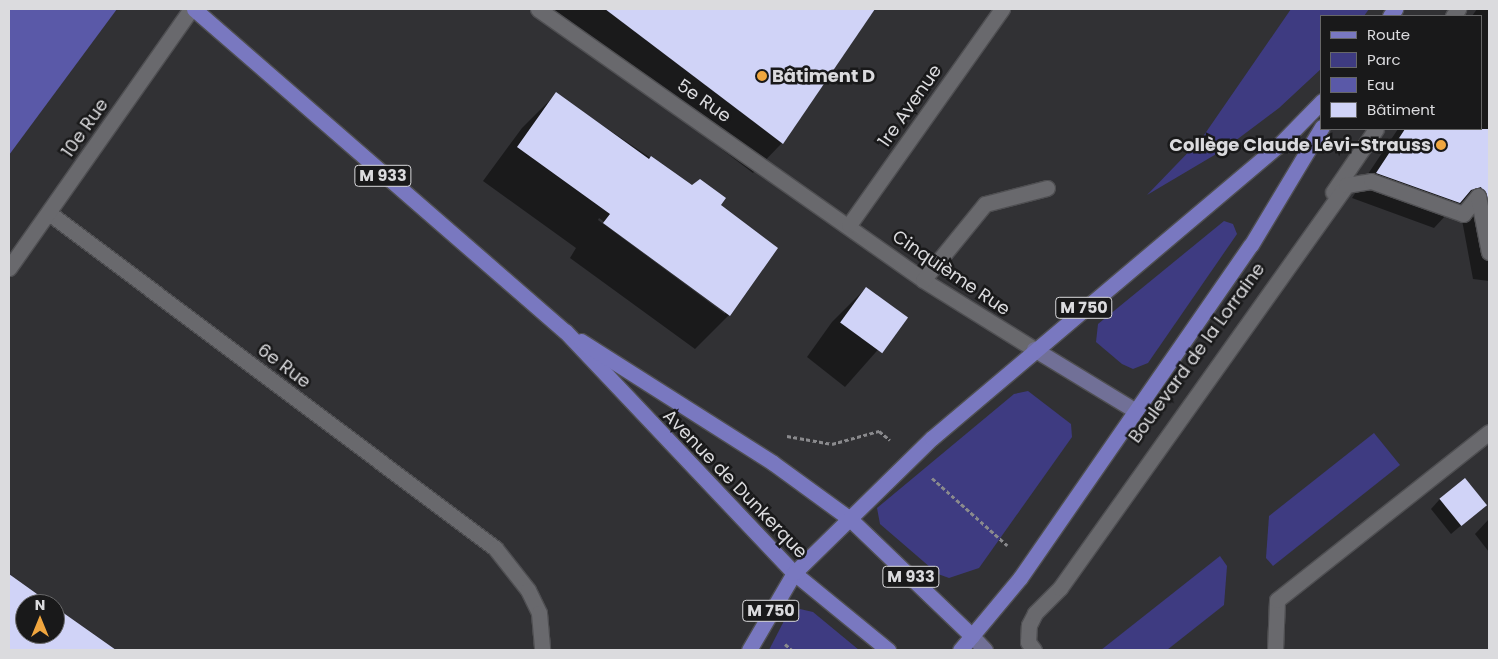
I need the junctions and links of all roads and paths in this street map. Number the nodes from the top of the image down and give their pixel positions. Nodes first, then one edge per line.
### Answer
1 (538, 9) edge
2 (1002, 9) edge
3 (196, 12) edge
4 (1320, 103) edge
5 (1320, 130) edge
6 (1375, 130) edge
7 (1047, 188) dead end
8 (50, 213) junction
9 (849, 225) junction
10 (1489, 252) edge
11 (9, 268) edge
12 (923, 280) junction
13 (565, 331) junction
14 (1034, 349) junction
15 (1136, 411) junction
16 (1489, 432) edge
17 (850, 519) junction
18 (794, 573) junction
19 (1045, 596) dead end
20 (972, 636) junction
21 (542, 650) edge
22 (750, 650) edge
23 (888, 650) edge
24 (960, 650) edge
25 (985, 650) edge
26 (1034, 650) edge
27 (1275, 650) edge

1 - 9 street, 5e Rue
2 - 9 street, 1re Avenue
3 - 8 street, 10e Rue
3 - 13 main road, Avenue de Dunkerque / M 933
4 - 14 main road, M 750
5 - 15 main road, Boulevard de la Lorraine
6 - 19 street, Boulevard de la Lorraine
7 - 12 street
8 - 11 street, 10e Rue
8 - 21 street, 6e Rue
9 - 12 street, Cinquième Rue
10 - 26 street
12 - 14 street, Cinquième Rue
13 - 17 main road, Avenue de Dunkerque / M 933
13 - 18 main road, Avenue de Dunkerque / M 933
14 - 15 main road, Boulevard de la Lorraine
14 - 17 main road, M 750
15 - 20 main road, Boulevard de la Lorraine
16 - 27 street
17 - 18 main road, M 750
17 - 20 main road, M 933
18 - 22 main road, M 750
18 - 23 main road, Avenue de Dunkerque / M 933
20 - 24 main road, Boulevard de la Lorraine
20 - 25 main road

